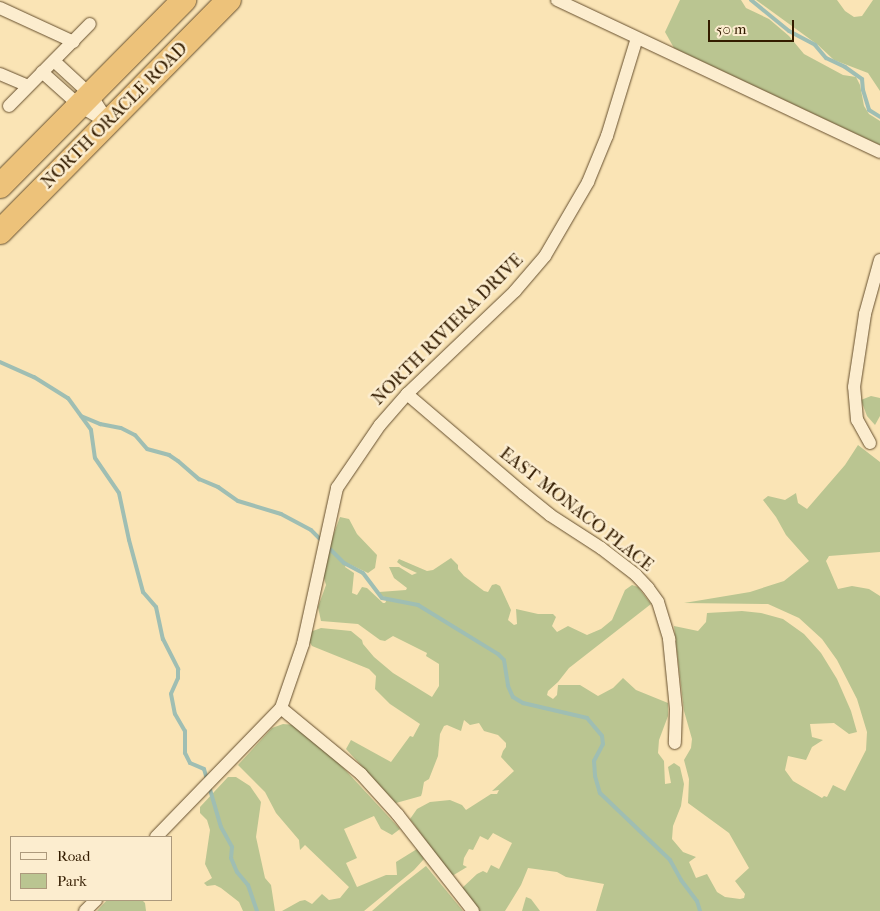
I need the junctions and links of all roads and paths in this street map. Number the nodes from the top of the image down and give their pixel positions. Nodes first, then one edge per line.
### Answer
1 (184, 0) edge
2 (230, 0) edge
3 (557, 0) edge
4 (0, 8) edge
5 (90, 24) dead end
6 (637, 38) junction
7 (74, 42) junction
8 (54, 61) junction
9 (42, 72) junction
10 (0, 74) edge
11 (28, 86) junction
12 (85, 100) junction
13 (10, 106) dead end
14 (108, 122) junction
15 (880, 152) edge
16 (0, 186) edge
17 (0, 232) edge
18 (880, 260) edge
19 (407, 394) junction
20 (870, 443) dead end
21 (281, 708) junction
22 (675, 743) dead end
23 (157, 836) edge
24 (95, 901) edge
25 (85, 911) edge
26 (473, 911) edge

1 - 12 highway, NORTH ORACLE ROAD
2 - 14 highway, NORTH ORACLE ROAD
3 - 6 street
4 - 7 street
5 - 7 street
6 - 15 street
6 - 19 street, NORTH RIVIERA DRIVE
7 - 8 street
8 - 9 street
8 - 12 street
9 - 11 street
9 - 12 street
10 - 11 street
11 - 13 street
12 - 14 street
12 - 16 highway, NORTH ORACLE ROAD
14 - 17 highway, NORTH ORACLE ROAD
18 - 20 street
19 - 21 street, NORTH RIVIERA DRIVE
19 - 22 street, EAST MONACO PLACE
21 - 23 street, NORTH RIVIERA DRIVE
21 - 26 street
24 - 25 street

